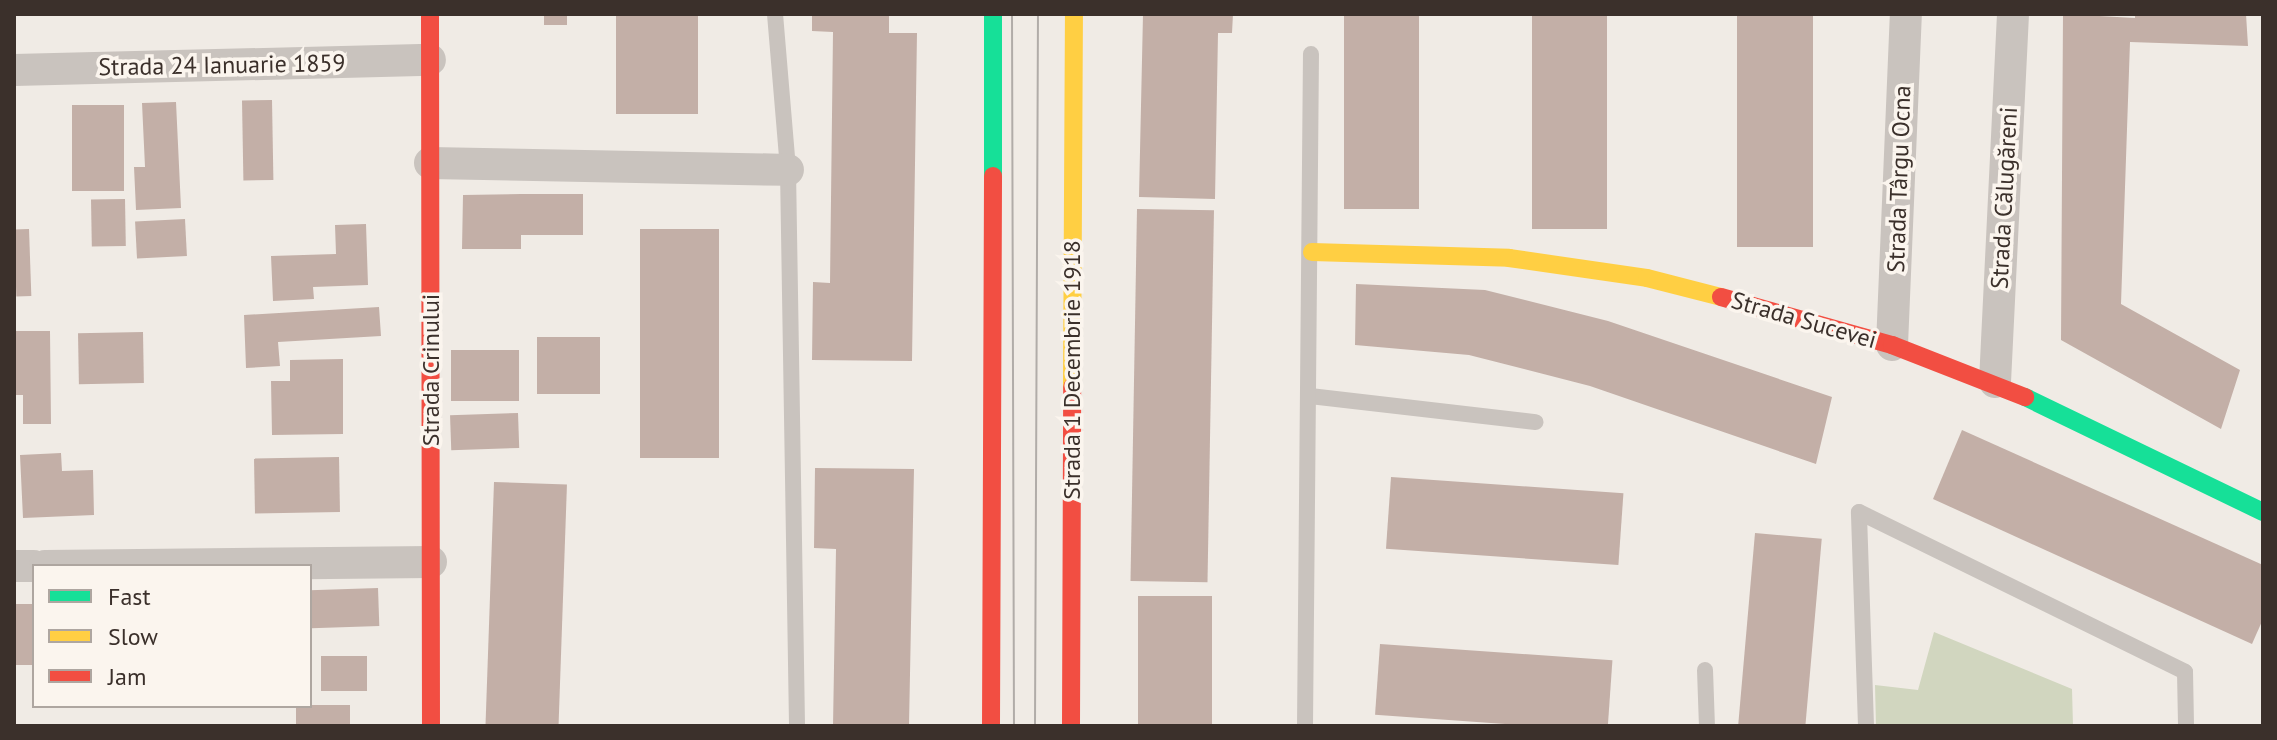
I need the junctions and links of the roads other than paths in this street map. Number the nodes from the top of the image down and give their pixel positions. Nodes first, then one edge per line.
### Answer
1 (430, 14) edge
2 (775, 14) edge
3 (993, 14) edge
4 (1074, 14) edge
5 (1906, 14) edge
6 (2013, 14) edge
7 (1311, 54) dead end
8 (430, 60) junction
9 (14, 70) edge
10 (430, 163) junction
11 (788, 170) junction
12 (1312, 252) junction
13 (1892, 345) junction
14 (1995, 382) junction
15 (1310, 396) junction
16 (1536, 422) dead end
17 (2263, 512) edge
18 (431, 562) junction
19 (238, 564) edge
20 (1705, 670) dead end
21 (431, 726) edge
22 (797, 726) edge
23 (991, 726) edge
24 (1071, 726) edge
25 (1305, 726) edge
26 (1707, 726) edge
27 (1866, 726) edge
28 (2186, 726) edge

1 - 8 street, Strada Crinului
2 - 11 lane
3 - 23 street
4 - 24 street, Strada 1 Decembrie 1918
5 - 13 street, Strada Târgu Ocna
6 - 14 street, Strada Călugăreni
7 - 12 lane
8 - 9 street, Strada 24 Ianuarie 1859
8 - 10 street, Strada Crinului
10 - 11 street
10 - 18 street, Strada Crinului
11 - 22 lane
12 - 13 street, Strada Sucevei
12 - 15 lane
13 - 14 street, Strada Sucevei
14 - 17 street, Strada Sucevei
15 - 16 lane
15 - 25 lane
18 - 19 street
18 - 21 street, Strada Crinului
20 - 26 lane
27 - 28 lane

